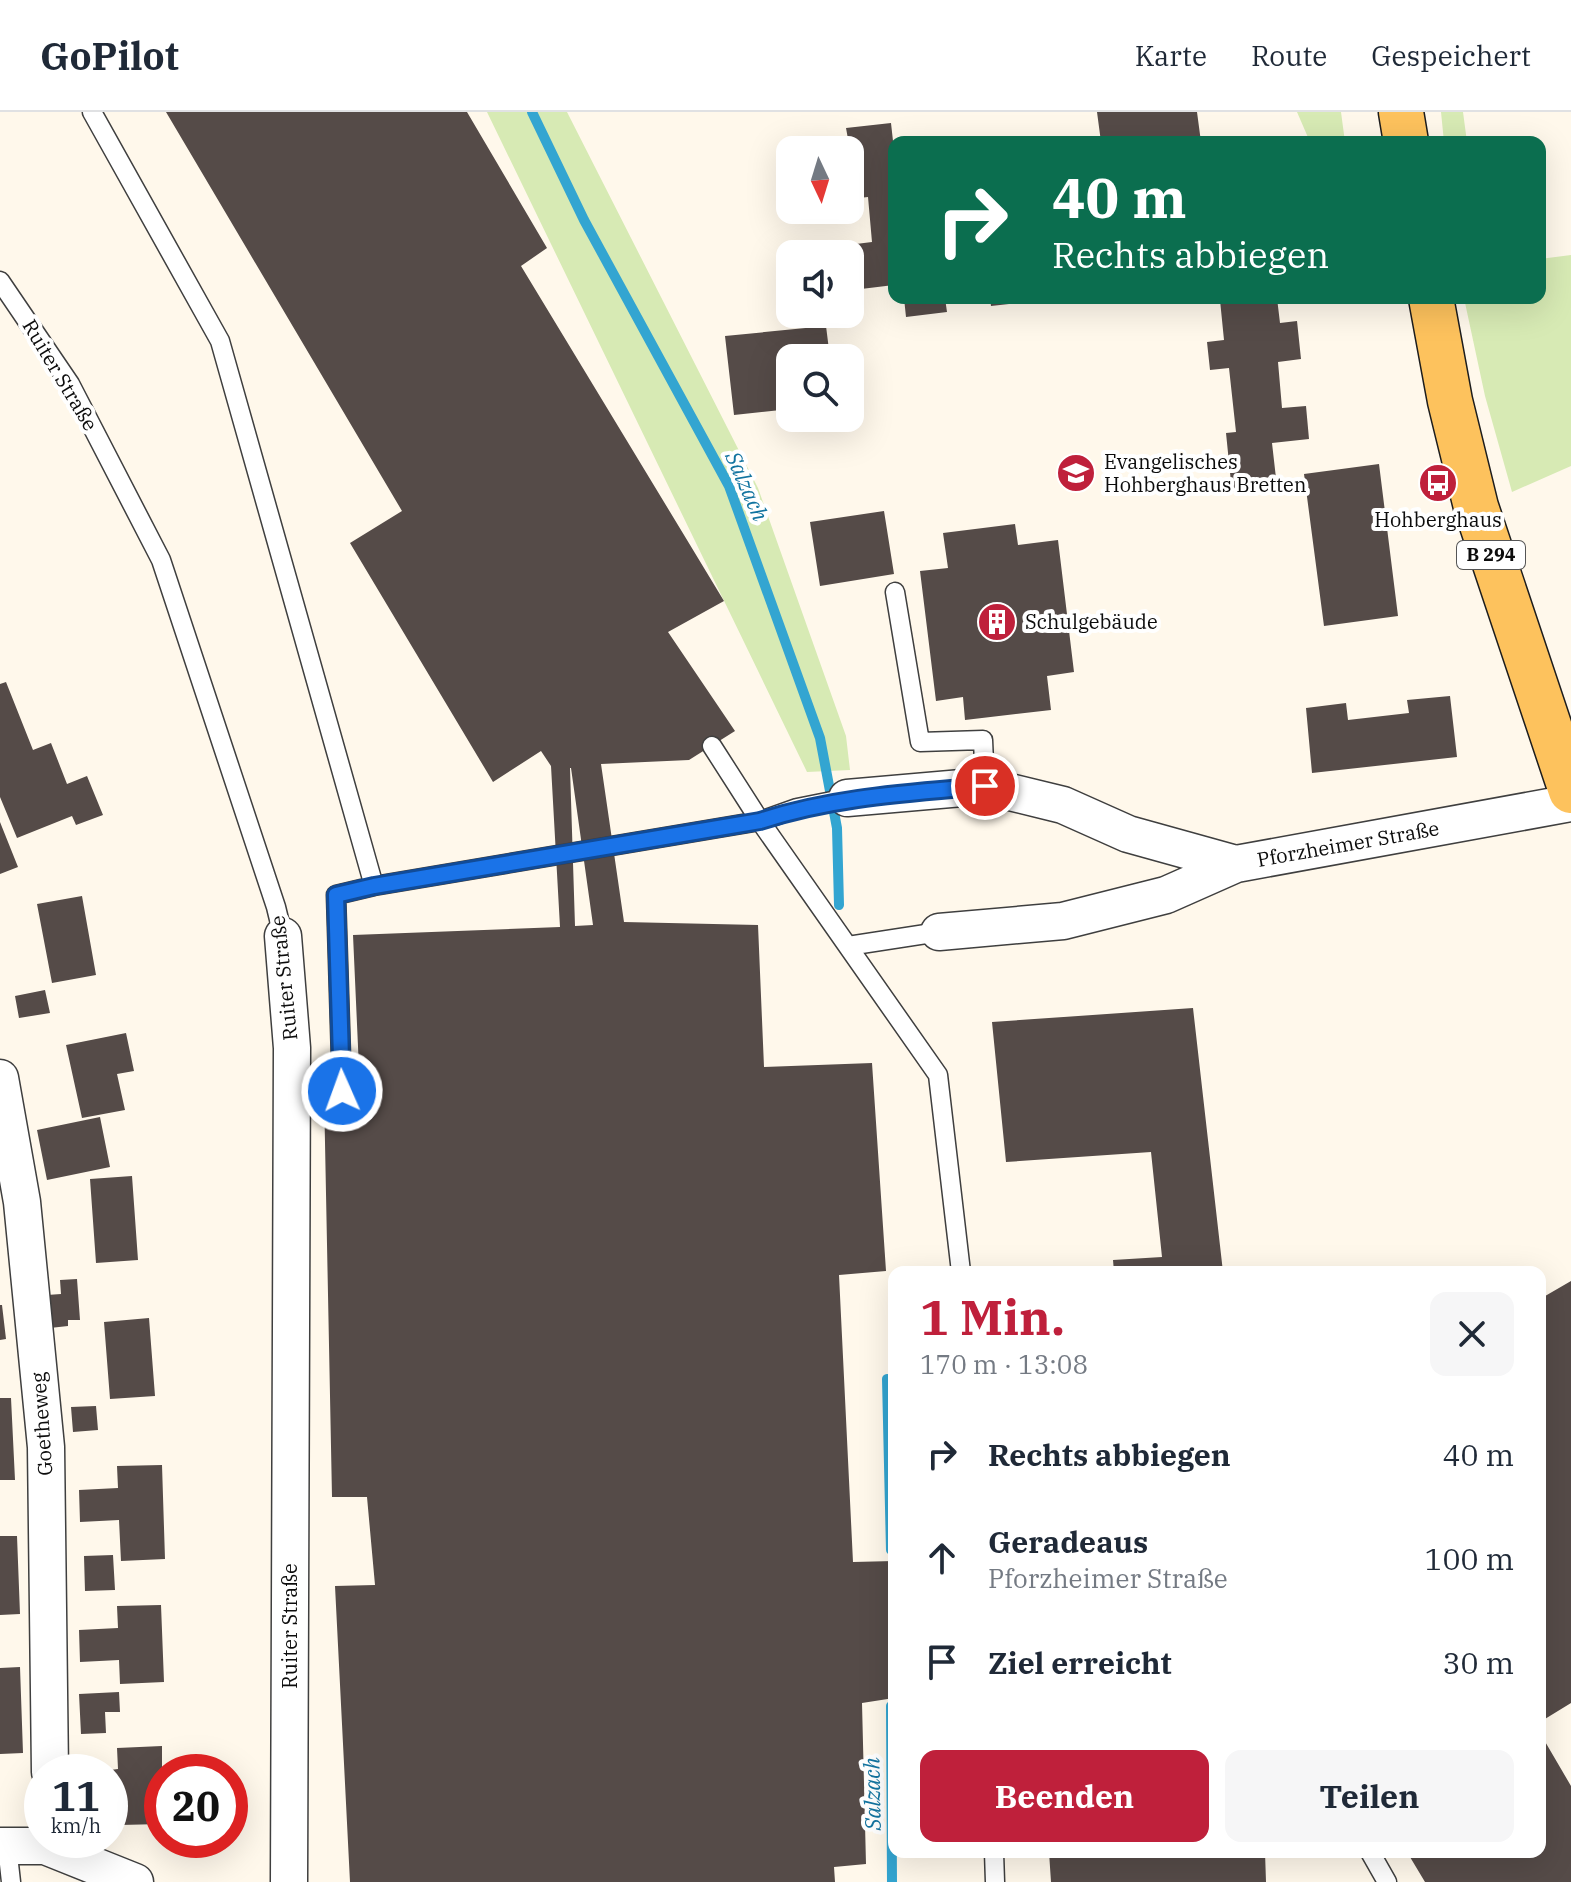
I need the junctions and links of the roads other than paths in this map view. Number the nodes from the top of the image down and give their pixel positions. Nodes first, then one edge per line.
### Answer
1 (92, 112) edge
2 (1401, 112) edge
3 (1405, 136) edge
4 (0, 281) edge
5 (1432, 304) edge
6 (895, 592) dead end
7 (712, 746) dead end
8 (985, 786) junction
9 (1571, 791) edge
10 (847, 798) joint
11 (1571, 803) edge
12 (760, 821) junction
13 (1236, 864) junction
14 (374, 886) junction
15 (939, 932) joint
16 (283, 936) joint
17 (848, 946) junction
18 (0, 1078) edge
19 (342, 1091) dead end
20 (960, 1266) edge
21 (50, 1754) edge
22 (24, 1845) edge
23 (3, 1846) edge
24 (82, 1858) edge
25 (994, 1858) edge
26 (1373, 1858) edge
27 (11, 1882) edge
28 (135, 1882) edge
29 (289, 1882) edge
30 (995, 1882) edge
31 (1387, 1882) edge

1 - 14 lane
2 - 3 main road
4 - 16 lane, Ruiter Straße
5 - 9 main road, B 294
6 - 8 lane
7 - 12 lane
8 - 10 street, Pforzheimer Straße
8 - 13 street, Pforzheimer Straße
10 - 12 lane
11 - 13 street, Pforzheimer Straße
12 - 14 lane
12 - 17 lane
13 - 15 street
14 - 19 lane
15 - 17 lane
16 - 29 street, Ruiter Straße
17 - 20 lane
18 - 21 street, Goetheweg
22 - 23 street
23 - 27 lane
24 - 28 street
25 - 30 lane
26 - 31 lane

